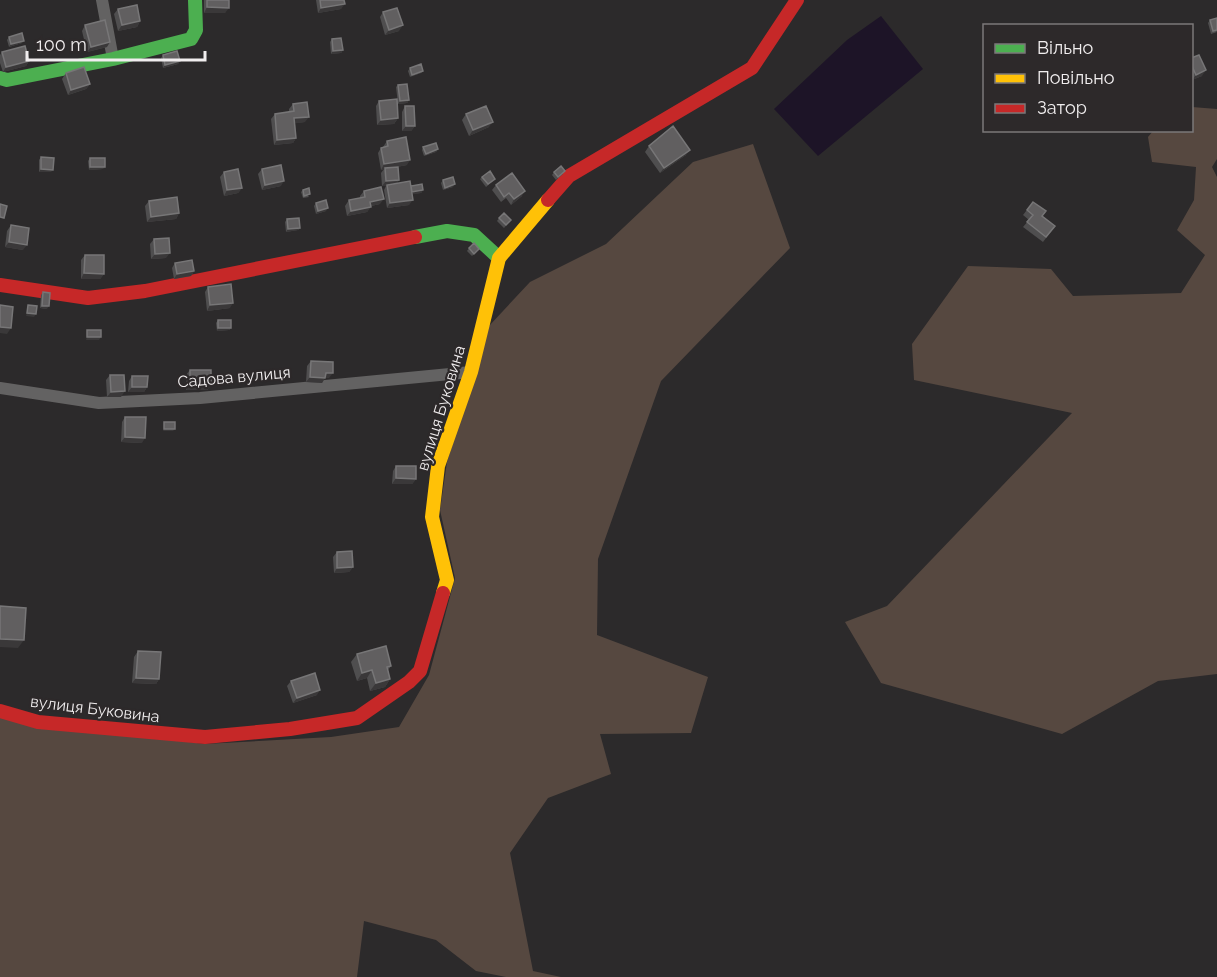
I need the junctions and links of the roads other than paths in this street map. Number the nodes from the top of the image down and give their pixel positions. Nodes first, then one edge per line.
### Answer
1 (102, 0) edge
2 (195, 0) edge
3 (797, 0) edge
4 (113, 59) junction
5 (0, 78) edge
6 (500, 258) junction
7 (0, 285) edge
8 (471, 372) junction
9 (0, 388) edge
10 (0, 711) edge

1 - 4 street
2 - 4 street
3 - 6 street, вулиця Буковина
4 - 5 street
6 - 7 street
6 - 8 street, вулиця Буковина
8 - 9 street, Садова вулиця
8 - 10 street, вулиця Буковина

